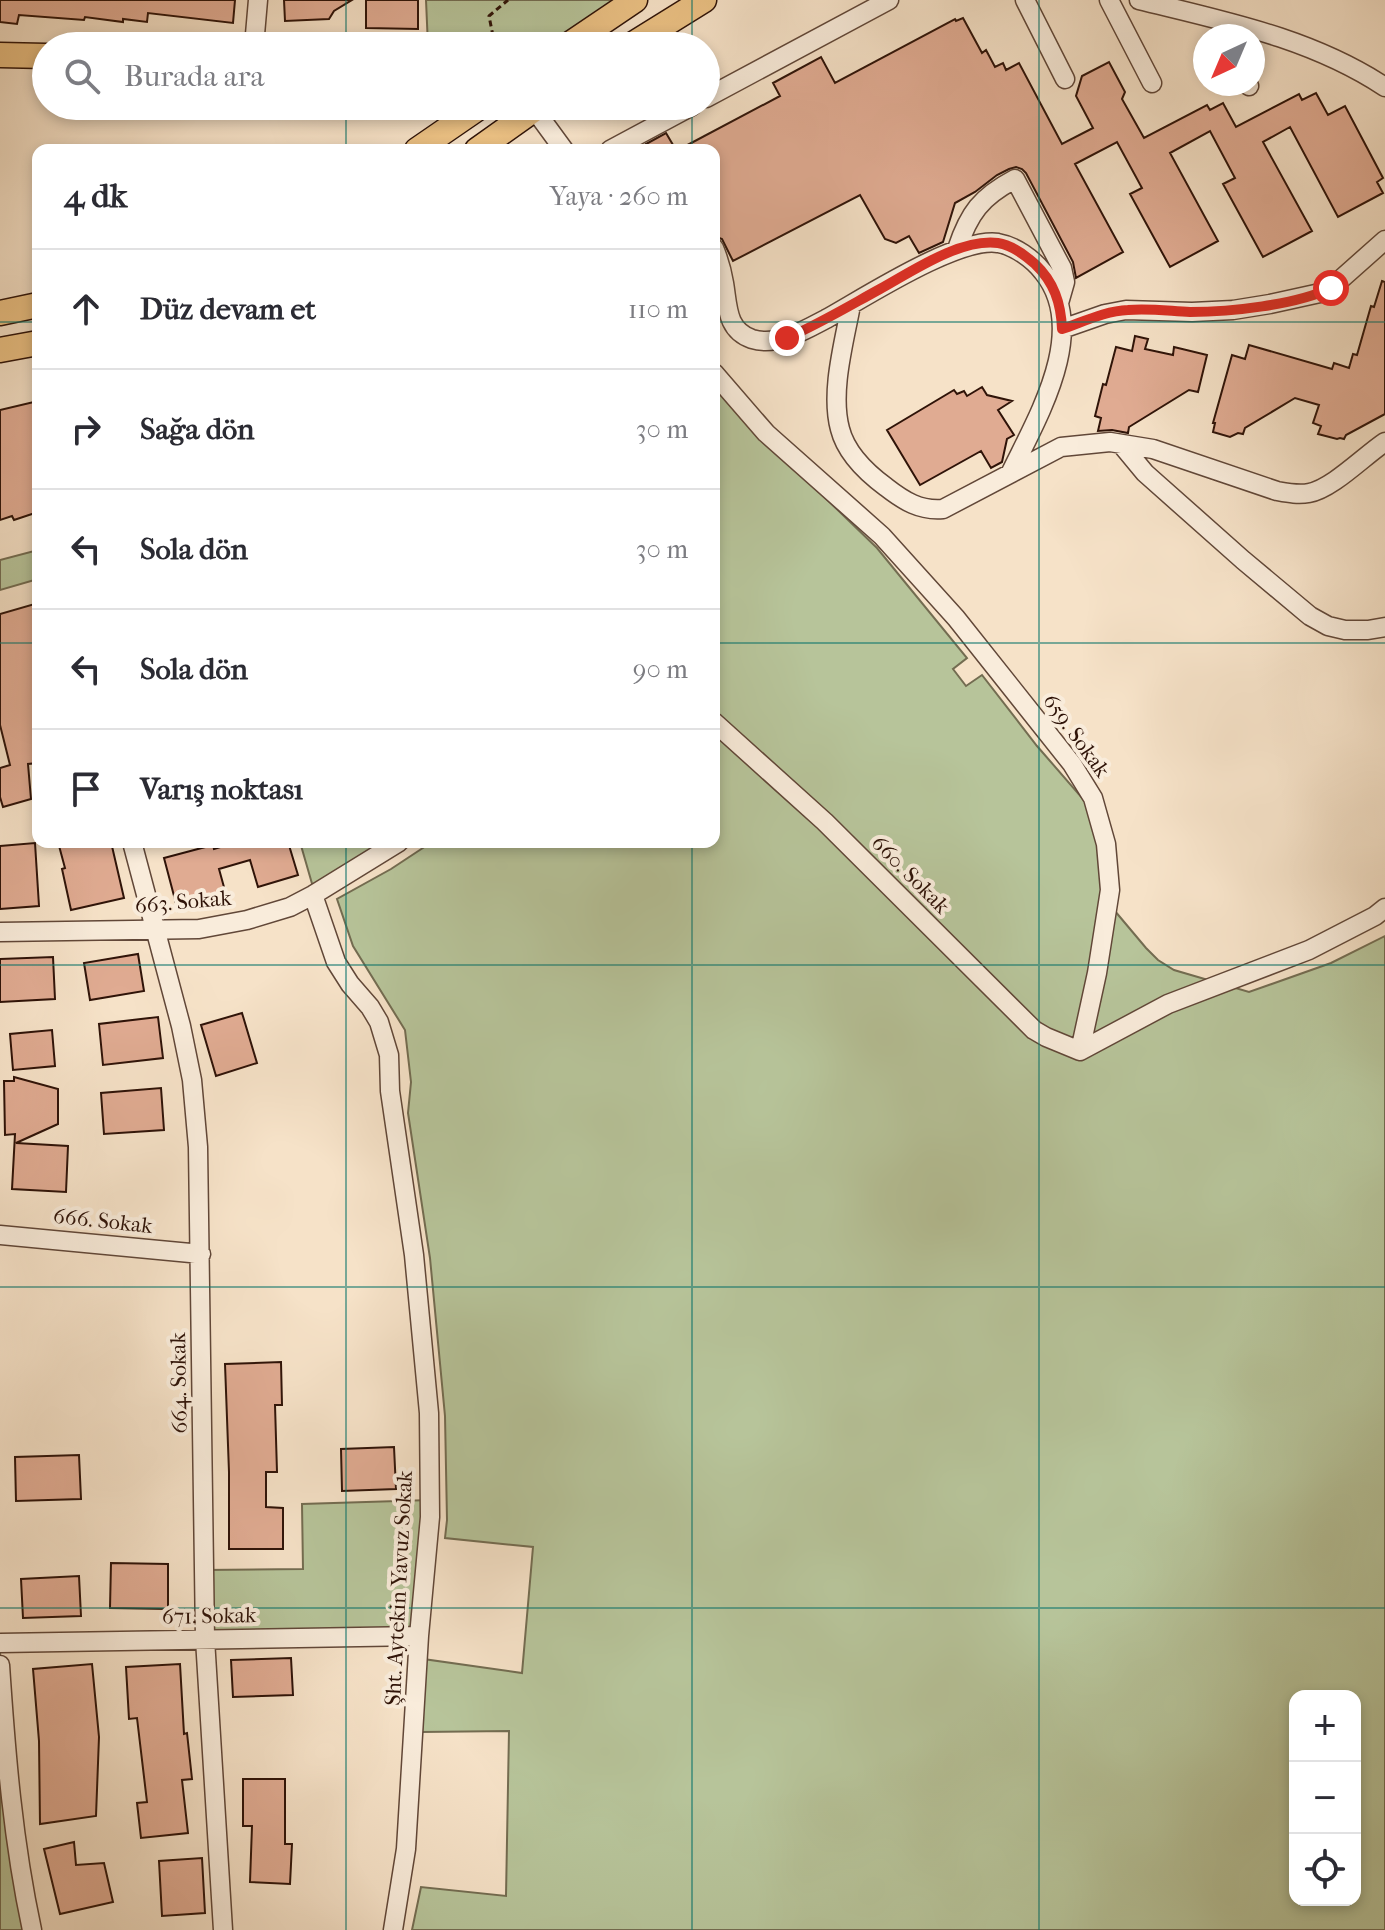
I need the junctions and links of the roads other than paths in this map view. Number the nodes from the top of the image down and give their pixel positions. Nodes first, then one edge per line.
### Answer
1 (258, 0) edge
2 (635, 0) edge
3 (704, 0) edge
4 (889, 0) edge
5 (1025, 0) edge
6 (1109, 0) edge
7 (1139, 0) edge
8 (1208, 24) edge
9 (1265, 31) edge
10 (255, 32) edge
11 (588, 32) edge
12 (653, 32) edge
13 (0, 55) edge
14 (32, 56) edge
15 (1065, 79) dead end
16 (1152, 83) dead end
17 (1385, 87) edge
18 (720, 91) edge
19 (461, 120) edge
20 (520, 120) edge
21 (545, 120) edge
22 (666, 120) edge
23 (426, 144) edge
24 (486, 144) edge
25 (560, 144) edge
26 (621, 144) edge
27 (1385, 240) edge
28 (957, 249) junction
29 (720, 265) edge
30 (1059, 303) junction
31 (851, 305) junction
32 (32, 306) edge
33 (0, 313) edge
34 (1062, 329) junction
35 (32, 344) edge
36 (0, 350) edge
37 (720, 380) edge
38 (1385, 442) edge
39 (1121, 444) junction
40 (1011, 472) junction
41 (1385, 627) edge
42 (720, 727) edge
43 (134, 848) edge
44 (389, 848) edge
45 (313, 895) junction
46 (1385, 908) edge
47 (154, 930) junction
48 (0, 932) edge
49 (1080, 1051) junction
50 (0, 1235) edge
51 (201, 1254) junction
52 (419, 1636) junction
53 (205, 1639) junction
54 (0, 1643) edge
55 (0, 1665) edge
56 (32, 1930) edge
57 (223, 1930) edge
58 (393, 1930) edge

1 - 10 street
2 - 11 main road
3 - 12 main road
4 - 18 street
5 - 15 street
6 - 16 street
7 - 8 street
9 - 17 street
13 - 14 main road
19 - 23 main road
20 - 24 main road
21 - 25 street
22 - 26 street
27 - 34 street
28 - 30 street
28 - 30 street
28 - 31 street
29 - 31 street
30 - 34 street
31 - 40 street
32 - 33 main road
34 - 40 street
35 - 36 main road
37 - 49 street, 659. Sokak
38 - 39 street
39 - 40 street
39 - 41 street
42 - 49 street, 660. Sokak
43 - 47 street, 664. Sokak
44 - 45 street, 663. Sokak
45 - 47 street, 663. Sokak
45 - 52 street, Şht. Aytekin Yavuz Sokak
46 - 49 street
47 - 48 street, 663. Sokak
47 - 51 street, 664. Sokak
50 - 51 street, 666. Sokak
51 - 53 street, 664. Sokak
52 - 53 street, 671. Sokak
52 - 58 street, Şht. Aytekin Yavuz Sokak
53 - 54 street, 671. Sokak
53 - 57 street, 664. Sokak
55 - 56 street

